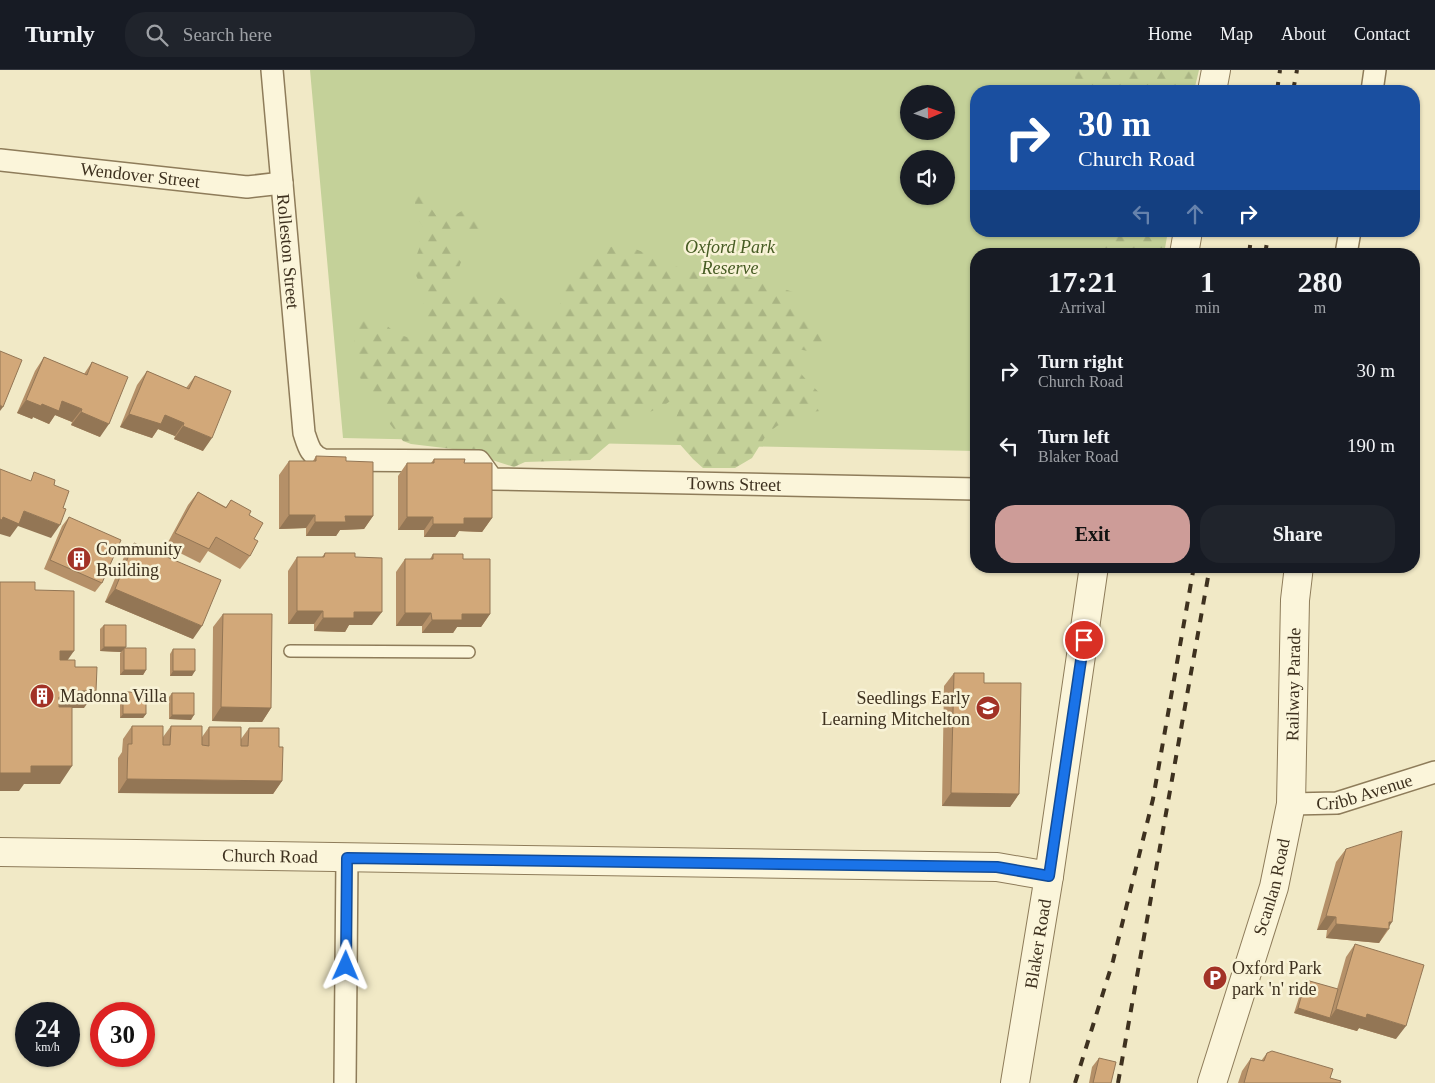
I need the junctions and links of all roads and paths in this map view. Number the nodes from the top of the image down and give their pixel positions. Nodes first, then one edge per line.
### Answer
1 (272, 70) edge
2 (1216, 70) edge
3 (1375, 70) edge
4 (1213, 85) edge
5 (1373, 85) edge
6 (0, 160) edge
7 (282, 183) junction
8 (492, 479) joint
9 (970, 488) edge
10 (1093, 573) edge
11 (1299, 573) edge
12 (290, 650) dead end
13 (470, 652) dead end
14 (1435, 772) edge
15 (1291, 804) junction
16 (0, 852) edge
17 (347, 858) junction
18 (1049, 876) junction
19 (345, 1083) edge
20 (1015, 1083) edge
21 (1212, 1083) edge

1 - 7 street, Rolleston Street
2 - 4 street
3 - 5 street
6 - 7 street, Wendover Street
7 - 8 street, Rolleston Street
8 - 9 street, Towns Street
10 - 18 street, Blaker Road
11 - 15 street, Railway Parade
12 - 13 lane
14 - 15 street, Cribb Avenue
15 - 21 street, Scanlan Road
16 - 17 street, Church Road
17 - 18 street, Church Road
17 - 19 street
18 - 20 street, Blaker Road

